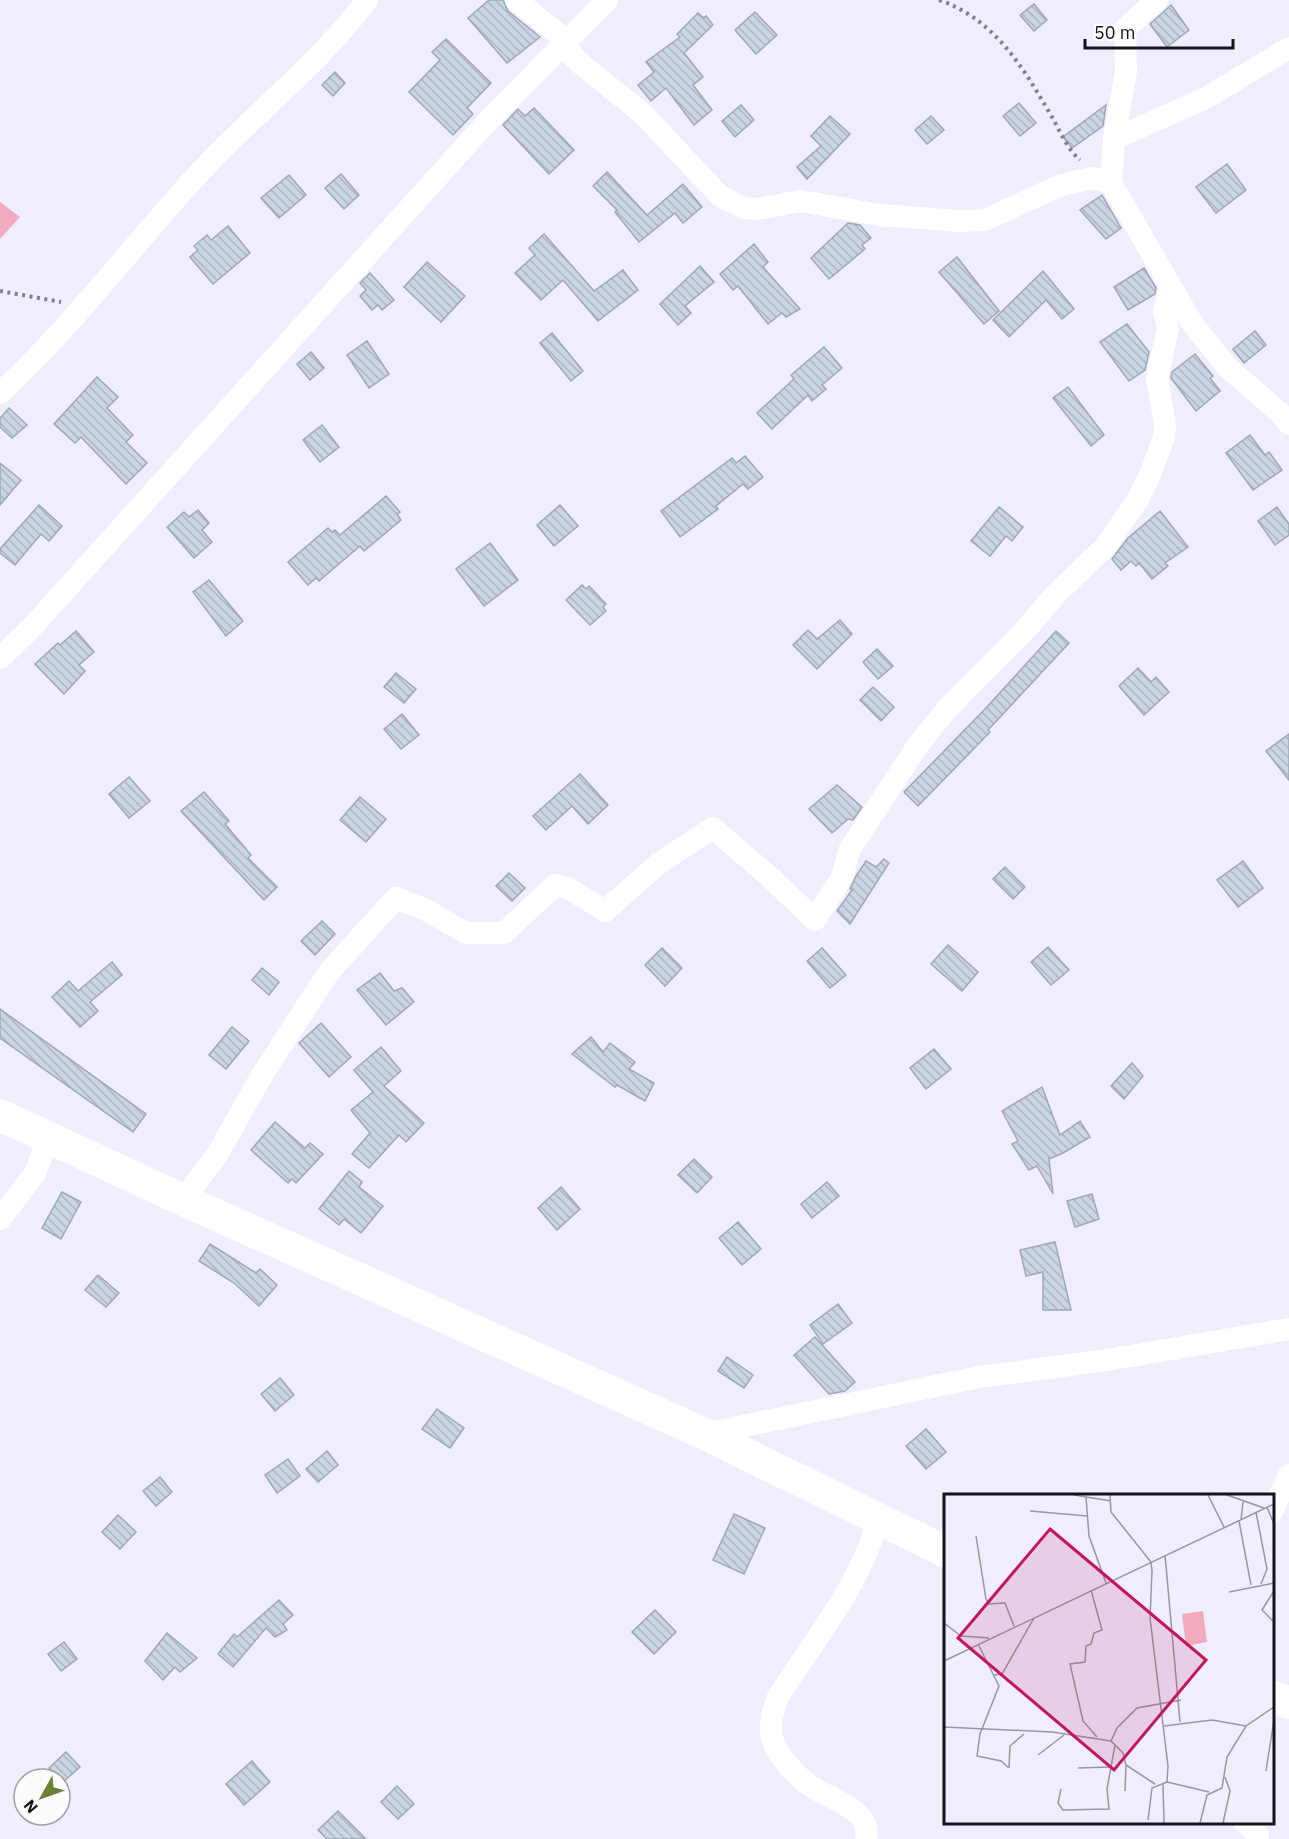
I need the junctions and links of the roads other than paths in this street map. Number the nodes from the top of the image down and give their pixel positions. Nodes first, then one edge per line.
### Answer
1 (367, 0) edge
2 (516, 0) edge
3 (607, 0) edge
4 (1157, 0) edge
5 (567, 41) junction
6 (1289, 48) edge
7 (1114, 139) junction
8 (1106, 181) junction
9 (1171, 287) junction
10 (0, 393) edge
11 (1289, 424) edge
12 (0, 658) edge
13 (0, 1114) edge
14 (49, 1137) junction
15 (183, 1200) junction
16 (0, 1219) edge
17 (1289, 1329) edge
18 (705, 1434) junction
19 (1289, 1475) edge
20 (1274, 1508) edge
21 (878, 1520) junction
22 (944, 1552) edge
23 (1274, 1697) edge
24 (1289, 1703) edge
25 (866, 1839) edge

1 - 10 street
2 - 5 street
3 - 5 street
4 - 7 street
5 - 8 street
5 - 12 street
6 - 7 street
7 - 8 street
8 - 9 street
9 - 11 street
9 - 15 street
13 - 14 street
14 - 15 street
14 - 16 street
15 - 18 street
17 - 18 street
18 - 21 street
19 - 20 street
21 - 22 street
21 - 25 street
23 - 24 street

